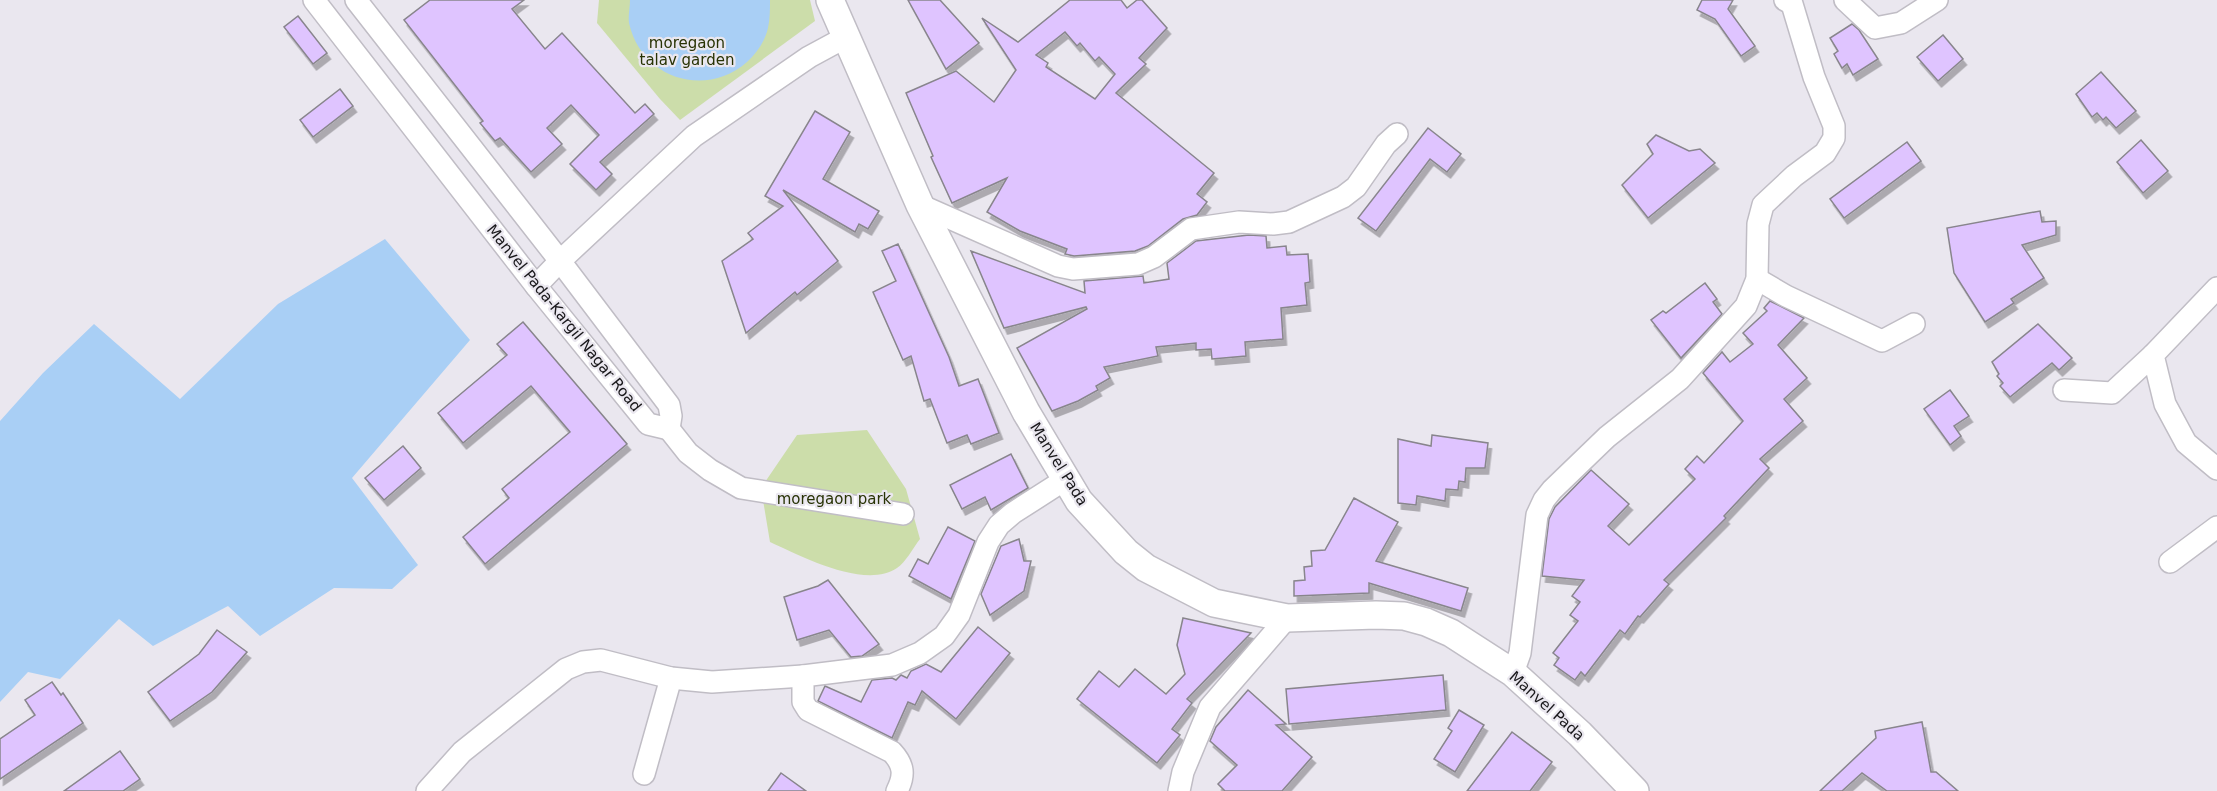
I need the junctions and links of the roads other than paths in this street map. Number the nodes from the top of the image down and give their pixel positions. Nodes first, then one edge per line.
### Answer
1 (314, 0) edge
2 (356, 0) edge
3 (830, 0) edge
4 (1845, 0) edge
5 (1937, 0) edge
6 (1791, 1) edge
7 (846, 37) junction
8 (1397, 134) dead end
9 (920, 205) junction
10 (560, 261) junction
11 (1758, 279) junction
12 (536, 286) junction
13 (2217, 288) edge
14 (1914, 324) dead end
15 (2152, 355) junction
16 (2064, 390) dead end
17 (669, 429) junction
18 (2217, 469) edge
19 (1066, 479) junction
20 (903, 514) dead end
21 (2217, 527) edge
22 (2170, 562) dead end
23 (1287, 618) junction
24 (1513, 673) junction
25 (803, 676) junction
26 (671, 678) junction
27 (644, 774) dead end
28 (427, 791) edge
29 (897, 791) edge
30 (1179, 791) edge
31 (1635, 791) edge

1 - 12 street, Manvel Pada-Kargil Nagar Road
2 - 10 street, Manvel Pada-Kargil Nagar Road
3 - 7 main road, Manvel Pada
4 - 5 street
6 - 11 street
7 - 9 main road, Manvel Pada
7 - 10 street
8 - 9 street
9 - 19 main road, Manvel Pada
10 - 12 street
10 - 17 street, Manvel Pada-Kargil Nagar Road
11 - 14 street
11 - 24 street
12 - 17 street, Manvel Pada-Kargil Nagar Road
13 - 15 street
15 - 16 street
15 - 18 street
17 - 20 street
19 - 23 main road, Manvel Pada
19 - 25 street
21 - 22 street
23 - 24 main road, Manvel Pada
23 - 30 street
24 - 31 main road, Manvel Pada
25 - 26 street
25 - 29 street
26 - 27 street
26 - 28 street

